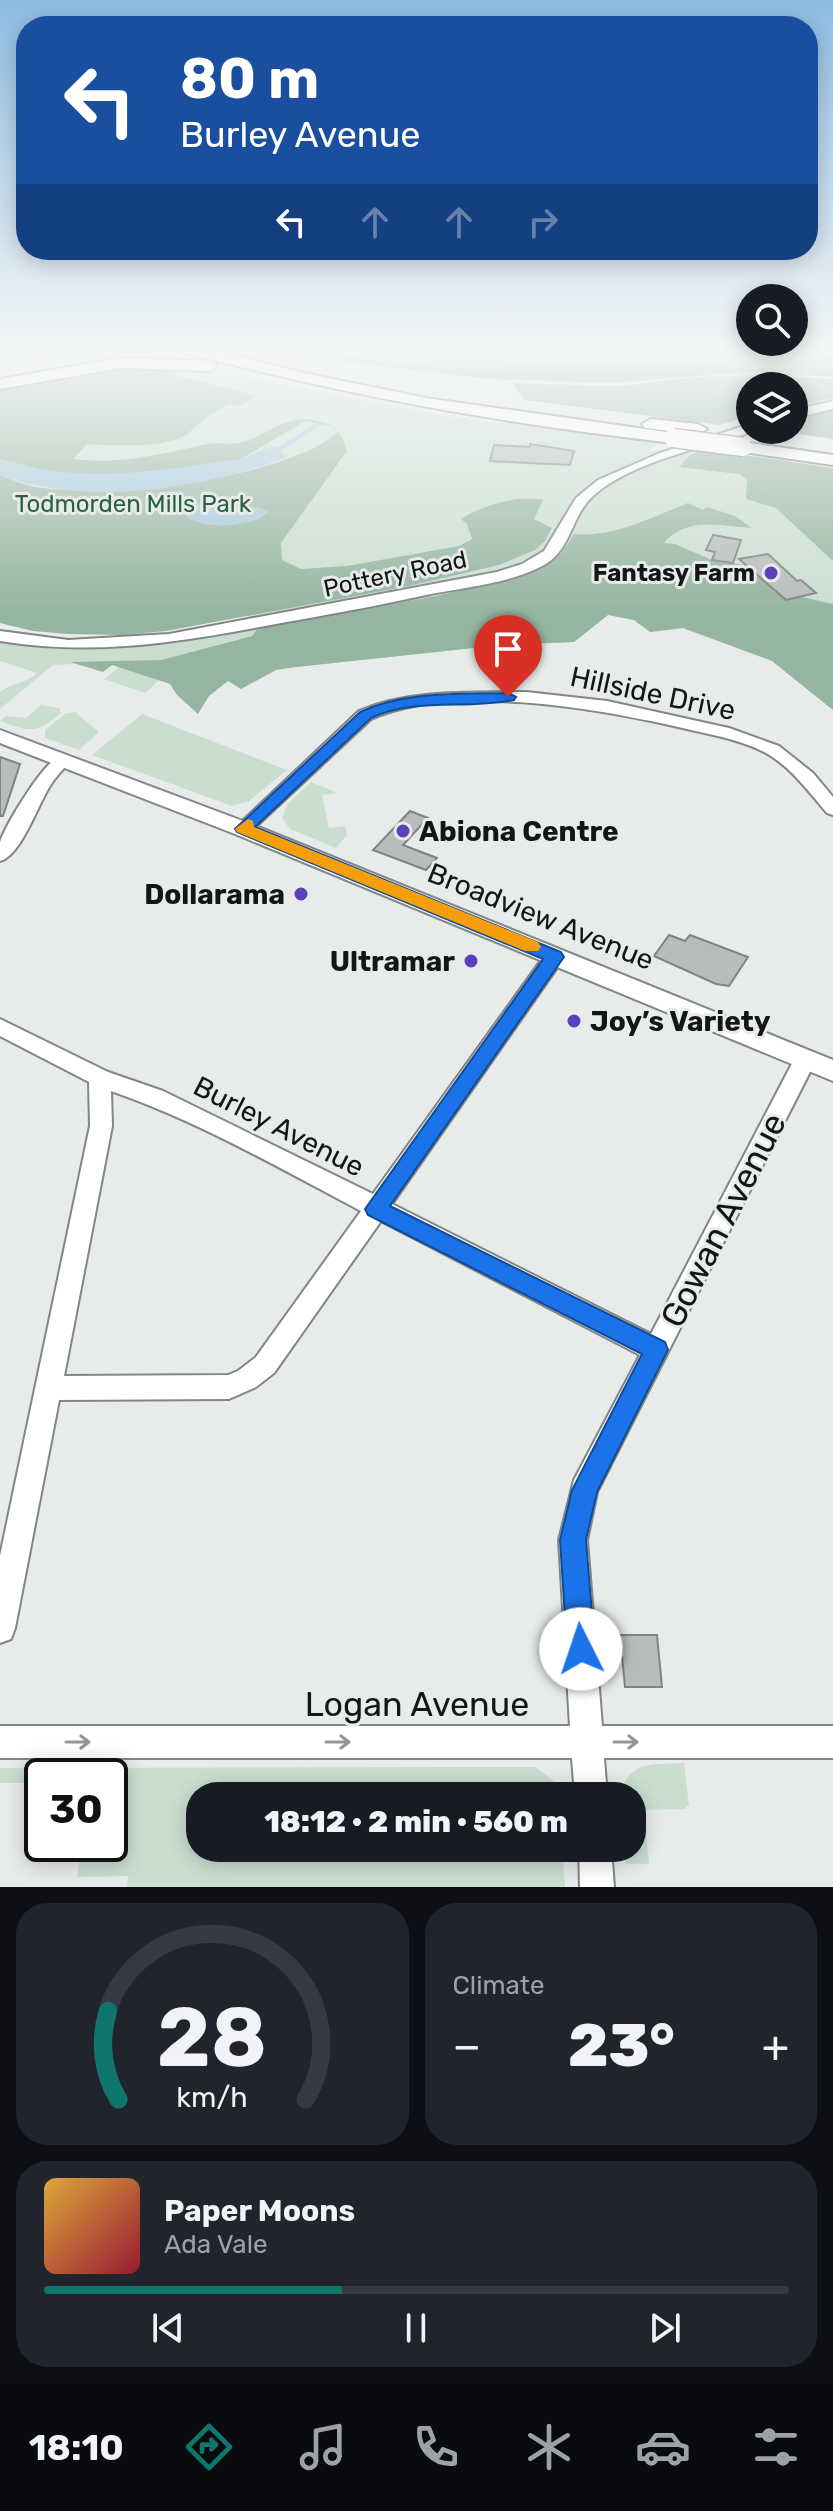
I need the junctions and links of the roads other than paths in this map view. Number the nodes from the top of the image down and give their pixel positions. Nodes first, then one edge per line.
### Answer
1 (647, 435) edge
2 (736, 439) edge
3 (808, 443) edge
4 (833, 448) edge
5 (833, 460) edge
6 (0, 636) edge
7 (0, 736) edge
8 (62, 760) junction
9 (833, 809) edge
10 (243, 829) junction
11 (0, 855) edge
12 (554, 957) junction
13 (0, 1027) edge
14 (805, 1060) junction
15 (833, 1071) edge
16 (100, 1078) junction
17 (376, 1209) junction
18 (656, 1350) junction
19 (48, 1388) junction
20 (0, 1628) edge
21 (0, 1742) edge
22 (587, 1742) junction
23 (833, 1742) edge
24 (590, 1782) edge
25 (596, 1862) edge
26 (597, 1887) edge

1 - 5 highway, bridge
2 - 6 street, Pottery Road
3 - 4 highway
7 - 8 main road, Broadview Avenue
8 - 10 main road, Broadview Avenue
8 - 11 street
9 - 10 street, Hillside Drive
10 - 12 main road, Broadview Avenue
12 - 14 main road, Broadview Avenue
12 - 17 street
13 - 16 street, Burley Avenue
14 - 15 main road, Broadview Avenue
14 - 18 street, Gowan Avenue
16 - 17 street, Burley Avenue
16 - 19 street
17 - 18 street, Burley Avenue
17 - 19 street
18 - 22 street, Gowan Avenue
19 - 20 street
21 -> 22 street, Logan Avenue
22 -> 23 street, Logan Avenue
22 - 24 street, Gowan Avenue
25 - 26 street

